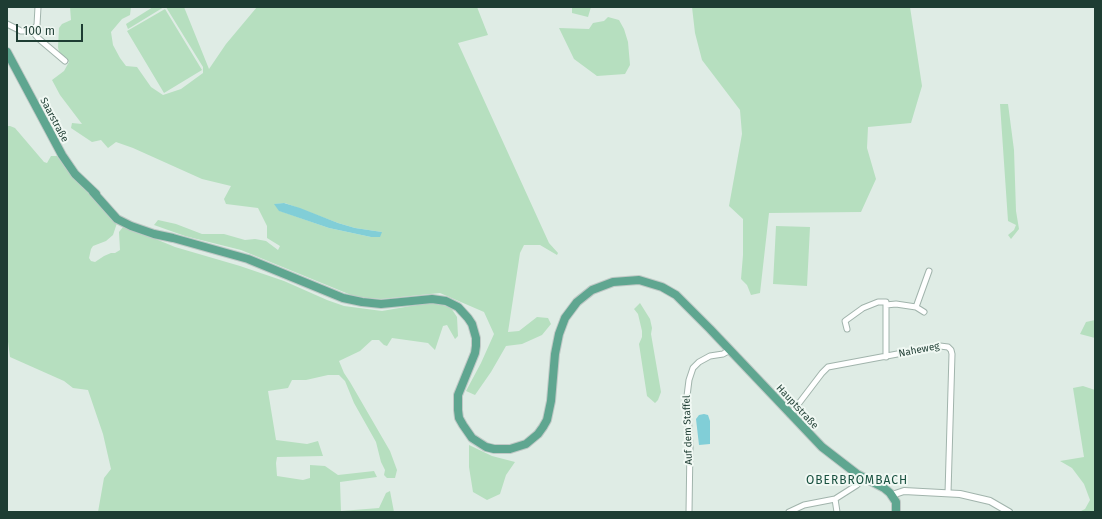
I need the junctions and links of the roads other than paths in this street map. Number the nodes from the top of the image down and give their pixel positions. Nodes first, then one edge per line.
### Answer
1 (38, 7) edge
2 (7, 24) edge
3 (32, 31) junction
4 (7, 52) edge
5 (65, 60) dead end
6 (173, 238) joint
7 (929, 272) dead end
8 (886, 305) junction
9 (916, 307) junction
10 (924, 312) dead end
11 (847, 329) dead end
12 (730, 350) junction
13 (886, 357) junction
14 (790, 415) junction
15 (863, 478) junction
16 (948, 493) junction
17 (892, 496) junction
18 (835, 499) junction
19 (689, 512) edge
20 (789, 512) edge
21 (836, 512) edge
22 (896, 512) edge
23 (1009, 512) edge

1 - 3 street
2 - 3 street
3 - 5 street
4 - 6 main road, Saarstraße
6 - 12 main road, Hauptstraße
7 - 9 street
8 - 9 street
8 - 11 street
8 - 13 street
9 - 10 street
12 - 14 main road, Hauptstraße
12 - 19 street, Auf dem Staffel
13 - 14 street, Naheweg
13 - 16 street, Naheweg
14 - 15 main road, Hauptstraße
15 - 17 main road, Hauptstraße
15 - 18 street
16 - 17 street
16 - 23 street
17 - 22 main road
18 - 20 street
18 - 21 street

